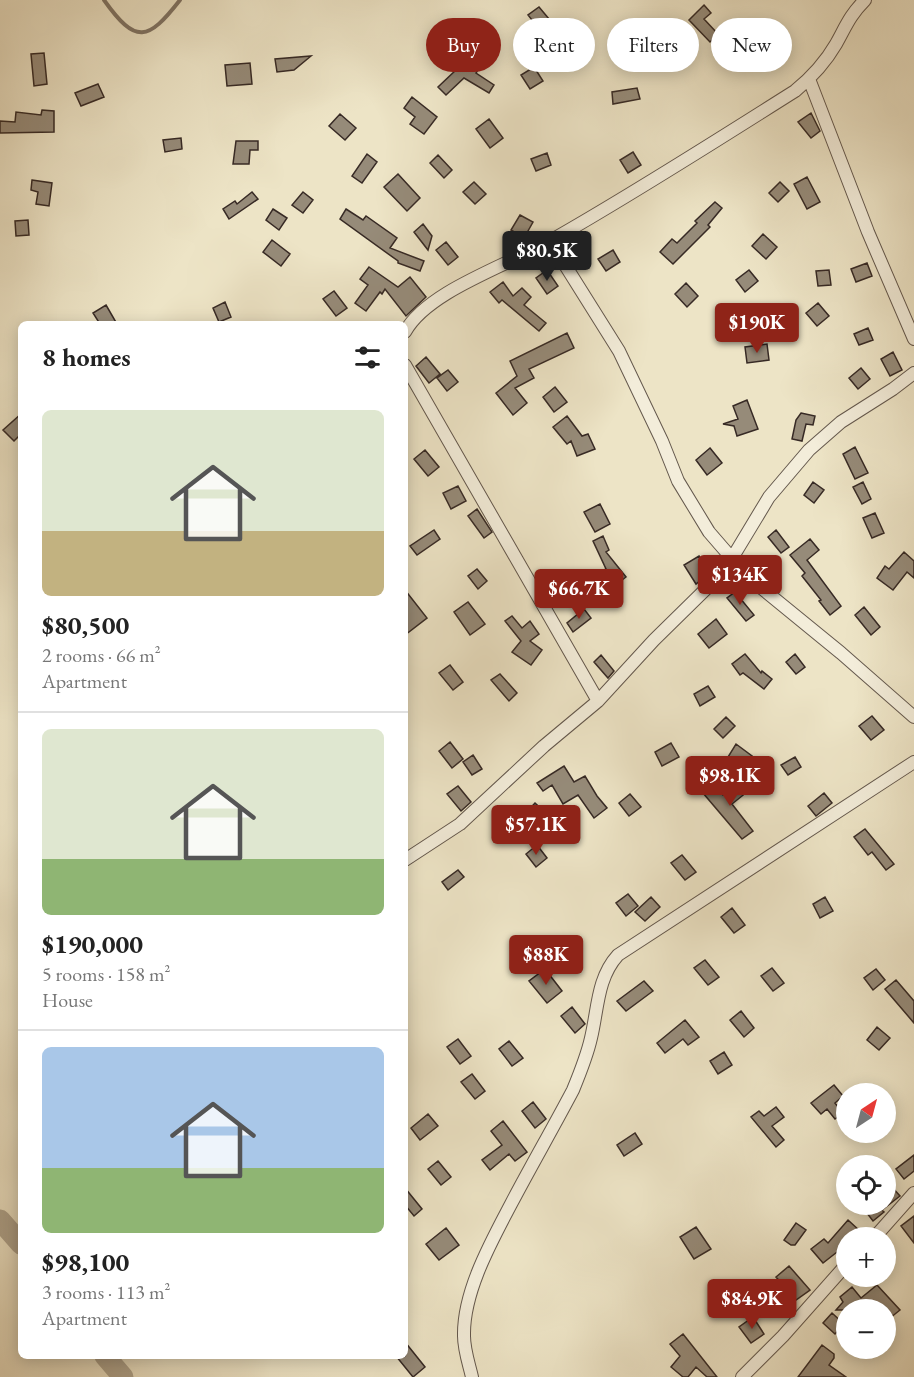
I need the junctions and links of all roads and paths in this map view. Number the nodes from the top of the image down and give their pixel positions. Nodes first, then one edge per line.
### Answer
1 (865, 0) edge
2 (809, 79) junction
3 (550, 241) junction
4 (408, 327) edge
5 (914, 339) edge
6 (408, 370) edge
7 (914, 373) edge
8 (731, 560) junction
9 (598, 701) junction
10 (914, 717) edge
11 (914, 762) edge
12 (408, 858) edge
13 (914, 1193) edge
14 (884, 1227) edge
15 (836, 1275) edge
16 (472, 1377) edge
17 (742, 1377) edge

1 - 2 street
2 - 3 street
2 - 5 street
3 - 4 street
3 - 8 street
6 - 9 street
7 - 8 street
8 - 9 street
8 - 10 street
9 - 12 street
11 - 16 street
13 - 14 street
15 - 17 street

